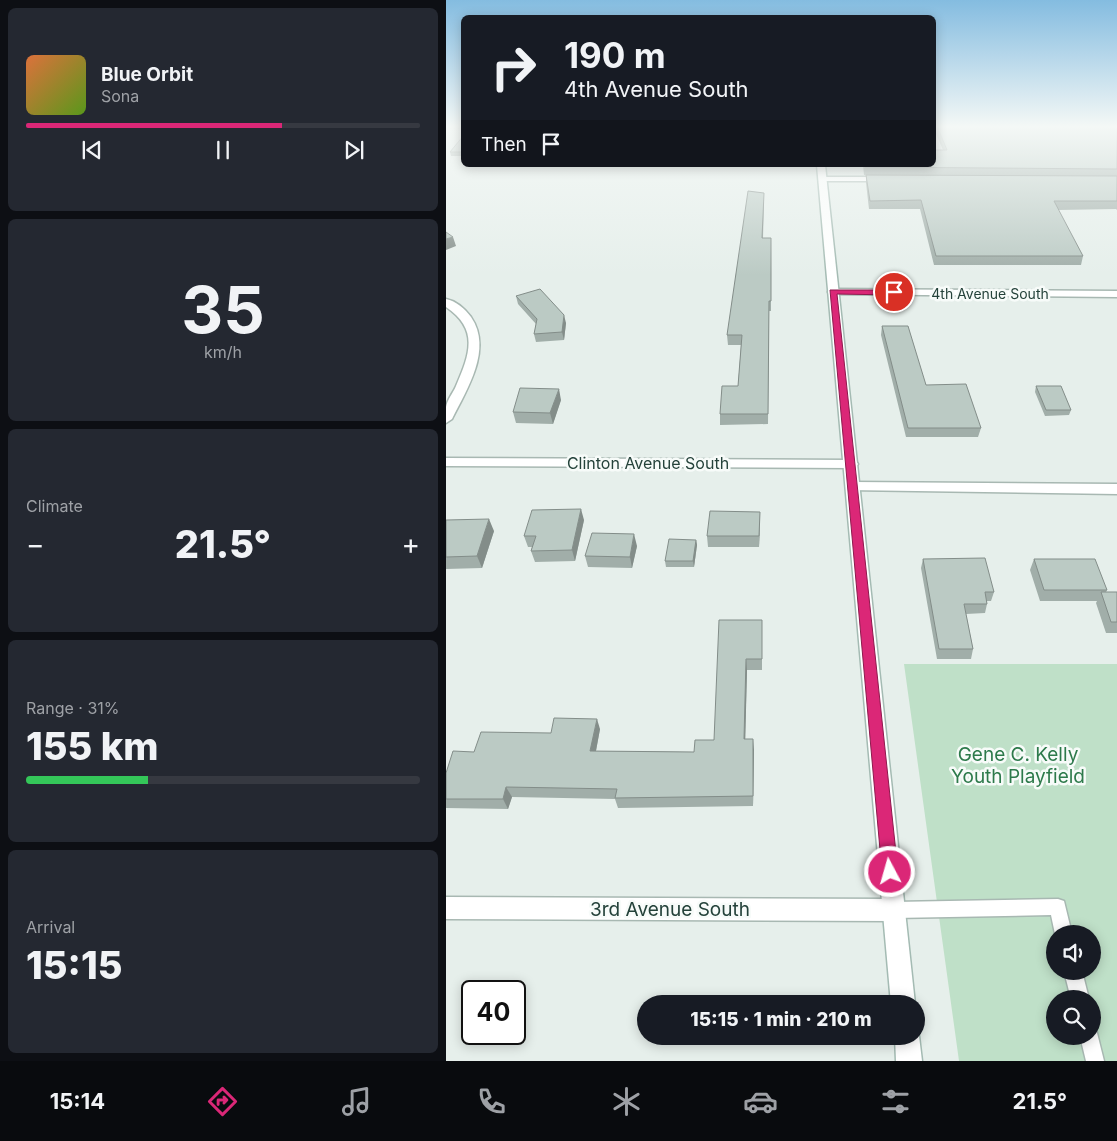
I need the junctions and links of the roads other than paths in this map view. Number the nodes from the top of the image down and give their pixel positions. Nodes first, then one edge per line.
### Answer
1 (821, 176) edge
2 (856, 176) edge
3 (890, 179) edge
4 (832, 292) junction
5 (1117, 294) edge
6 (446, 302) edge
7 (446, 419) edge
8 (446, 462) edge
9 (850, 464) junction
10 (853, 487) junction
11 (1117, 489) edge
12 (446, 908) edge
13 (894, 910) junction
14 (1062, 925) edge
15 (902, 995) edge
16 (907, 1045) edge
17 (1091, 1045) edge
18 (909, 1061) edge
19 (1095, 1061) edge

1 - 4 street
2 - 3 street
4 - 5 street, 4th Avenue South
4 - 9 street
6 - 7 street
8 - 9 street, Clinton Avenue South
9 - 10 street
10 - 11 street
10 - 13 street
12 - 13 street, 3rd Avenue South
13 - 14 lane
13 - 15 street
16 - 18 street
17 - 19 lane

